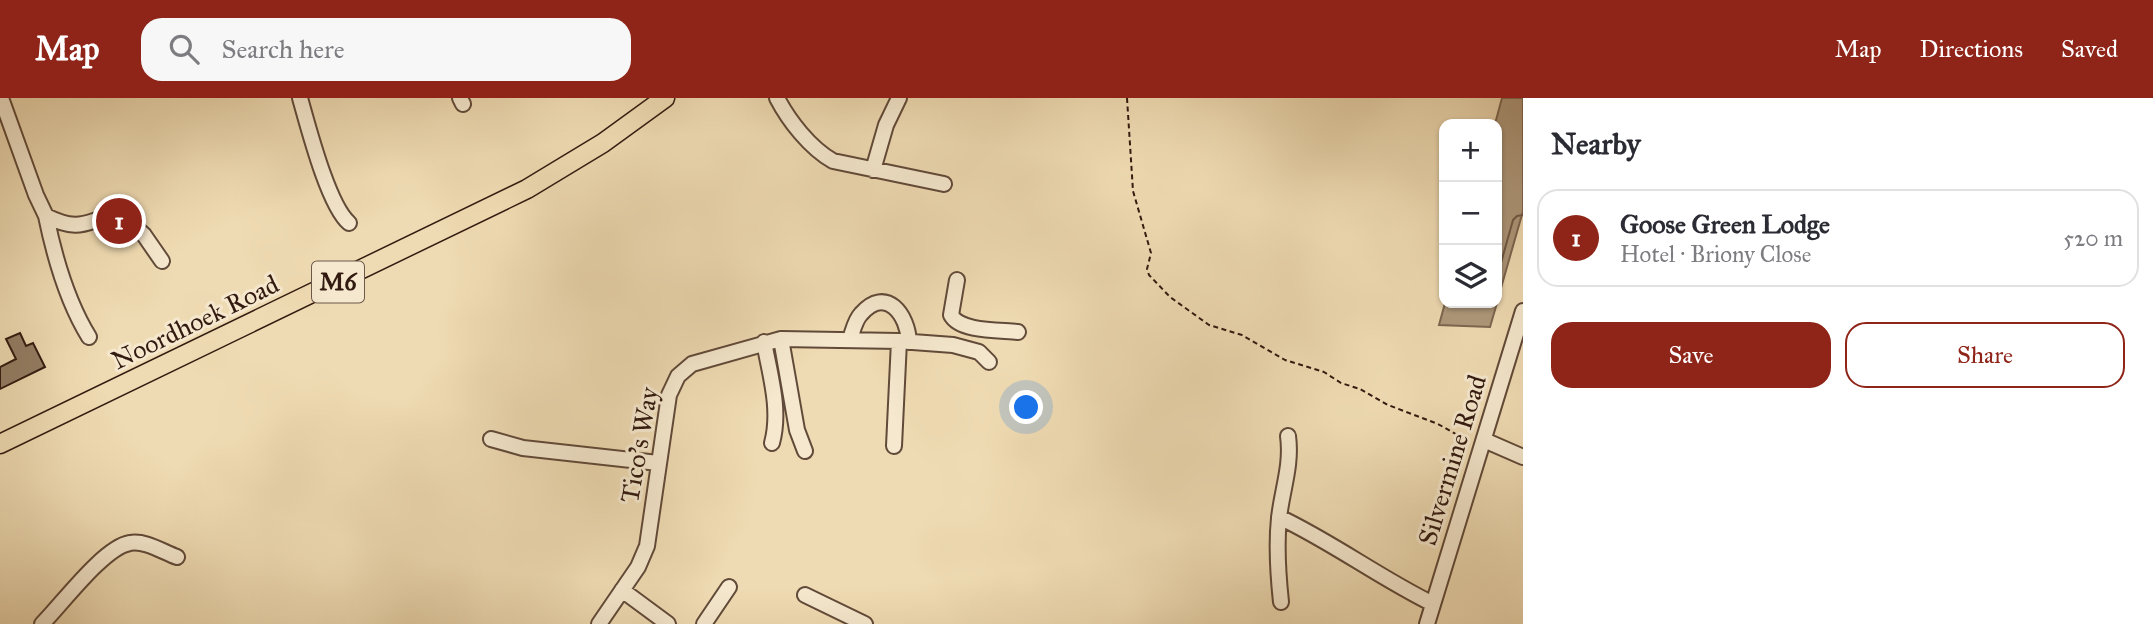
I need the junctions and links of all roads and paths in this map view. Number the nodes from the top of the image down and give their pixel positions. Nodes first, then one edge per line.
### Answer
1 (1, 98) edge
2 (300, 98) edge
3 (665, 98) edge
4 (777, 98) edge
5 (899, 98) edge
6 (1126, 98) edge
7 (873, 170) junction
8 (944, 184) dead end
9 (46, 216) junction
10 (349, 222) dead end
11 (162, 261) dead end
12 (957, 280) dead end
13 (1523, 311) edge
14 (966, 326) junction
15 (1018, 332) dead end
16 (89, 337) dead end
17 (781, 339) junction
18 (850, 339) junction
19 (904, 341) junction
20 (764, 342) junction
21 (962, 347) junction
22 (989, 362) dead end
23 (1288, 436) dead end
24 (491, 439) dead end
25 (772, 443) dead end
26 (1483, 443) junction
27 (0, 444) edge
28 (894, 446) dead end
29 (805, 452) dead end
30 (1523, 457) edge
31 (658, 463) junction
32 (1279, 517) junction
33 (177, 557) dead end
34 (729, 587) dead end
35 (622, 590) junction
36 (805, 595) dead end
37 (1282, 602) dead end
38 (1433, 604) junction
39 (42, 624) edge
40 (599, 624) edge
41 (668, 624) edge
42 (704, 624) edge
43 (865, 624) edge
44 (1427, 624) edge

1 - 9 street
2 - 10 street
3 - 27 main road, Noordhoek Road / M6
4 - 7 street
5 - 7 street
6 - 26 path
7 - 8 street
9 - 11 street
9 - 16 street
12 - 14 street
13 - 26 street, Silvermine Road
14 - 15 street
14 - 21 street
17 - 18 street, Tico's Way
17 - 20 street, Tico's Way
17 - 29 street
18 - 19 street, Tico's Way
18 - 19 street
19 - 21 street, Tico's Way
19 - 28 street
20 - 25 street
20 - 31 street, Tico's Way
21 - 22 street, Tico's Way
23 - 32 street
24 - 31 street
26 - 30 street
26 - 38 street, Silvermine Road
31 - 35 street, Tico's Way
32 - 37 street
32 - 38 street
33 - 39 street
34 - 42 street
35 - 40 street, Tico's Way
35 - 41 street
36 - 43 street
38 - 44 street, Silvermine Road

